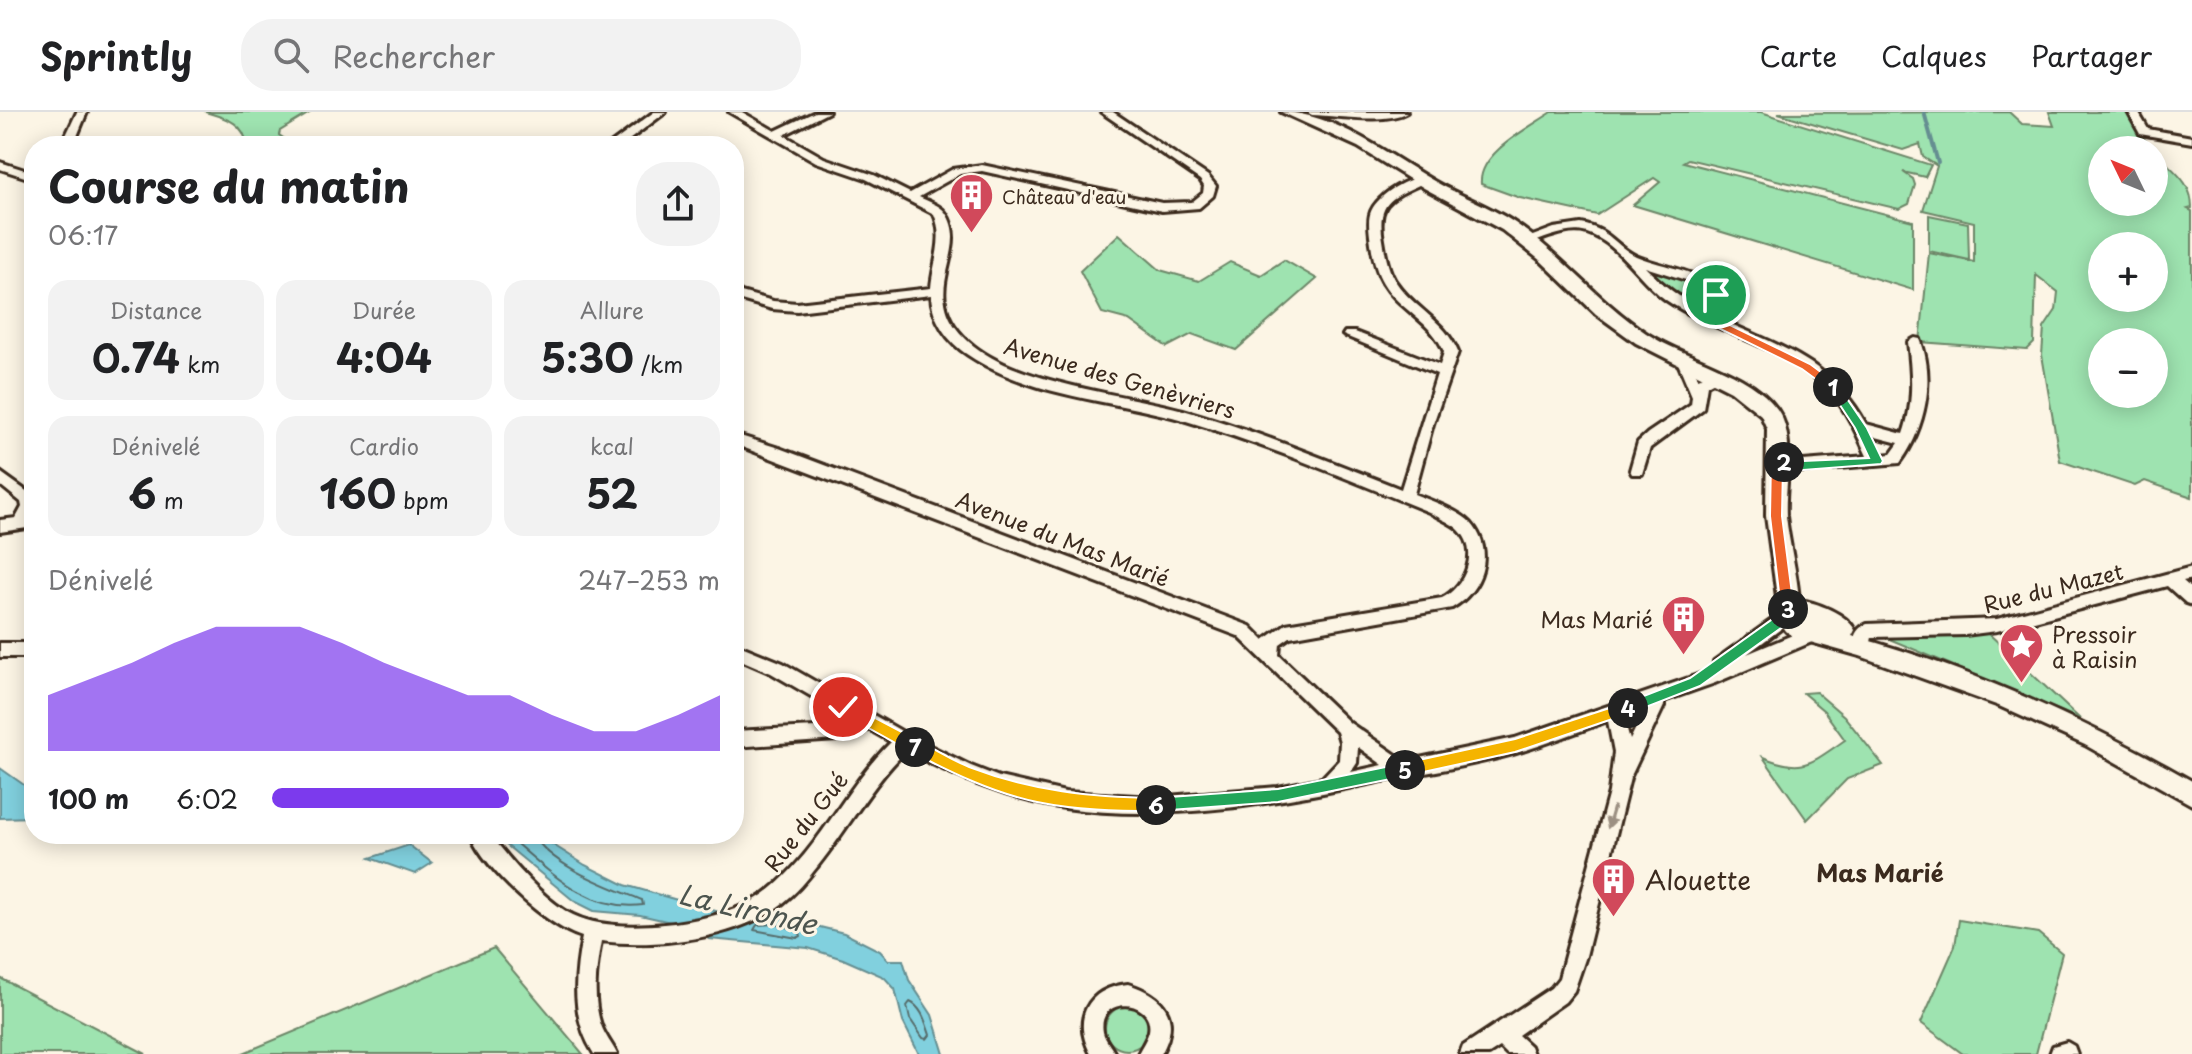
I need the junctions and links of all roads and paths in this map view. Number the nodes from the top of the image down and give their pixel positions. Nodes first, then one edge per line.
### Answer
1 (82, 112) edge
2 (661, 112) edge
3 (734, 112) edge
4 (824, 112) edge
5 (1106, 112) edge
6 (1291, 112) edge
7 (1312, 112) edge
8 (1402, 112) edge
9 (2133, 112) edge
10 (777, 134) junction
11 (71, 136) edge
12 (630, 136) edge
13 (2192, 140) edge
14 (0, 165) edge
15 (24, 173) edge
16 (1415, 177) junction
17 (913, 196) junction
18 (1528, 240) junction
19 (1624, 255) junction
20 (935, 291) junction
21 (744, 297) edge
22 (1702, 316) junction
23 (1350, 335) dead end
24 (1915, 342) dead end
25 (1685, 363) junction
26 (1445, 372) junction
27 (1715, 377) junction
28 (1699, 396) junction
29 (1861, 428) junction
30 (1908, 440) junction
31 (744, 442) edge
32 (1777, 460) junction
33 (1877, 461) junction
34 (1637, 470) dead end
35 (0, 477) edge
36 (24, 497) edge
37 (1406, 497) junction
38 (24, 521) edge
39 (0, 526) edge
40 (2192, 573) edge
41 (2171, 580) junction
42 (2192, 599) edge
43 (1805, 621) junction
44 (1244, 631) junction
45 (1286, 631) junction
46 (1863, 643) junction
47 (0, 650) edge
48 (24, 650) edge
49 (744, 654) edge
50 (1271, 656) junction
51 (1695, 682) junction
52 (1655, 698) junction
53 (1614, 714) junction
54 (869, 721) junction
55 (1344, 728) junction
56 (744, 738) edge
57 (904, 741) junction
58 (1404, 770) junction
59 (1620, 781) junction
60 (1324, 787) junction
61 (2192, 794) edge
62 (489, 844) edge
63 (593, 931) junction
64 (1501, 1033) junction
65 (1157, 1051) edge
66 (2067, 1053) edge
67 (606, 1054) edge
68 (1104, 1054) edge
69 (1471, 1054) edge
70 (1522, 1054) edge
71 (2061, 1054) edge

1 - 11 street
2 - 12 street
3 - 10 street
4 - 10 street
5 - 17 street
6 - 16 street
7 - 8 street
9 - 13 street
10 - 17 street
14 - 15 street
16 - 18 street
16 - 26 street
17 - 20 street
18 - 19 street
18 - 25 street
19 - 22 street
19 - 22 street
20 - 21 street
20 - 37 street, Avenue des Genèvriers
22 - 29 street
23 - 26 street
24 - 30 street
25 - 27 street
25 - 28 street
26 - 37 street
27 - 28 street
27 - 32 street
28 - 34 street
29 - 30 street
29 - 33 street
30 - 33 street
31 - 44 street, Avenue du Mas Marié
32 - 33 street
32 - 43 street
35 - 36 street
37 - 45 street, Avenue des Genèvriers
38 - 39 street
40 - 41 street, Rue du Mazet
41 - 42 street
41 - 46 street, Rue du Mazet
43 - 46 street
43 - 51 street
43 - 51 street
44 - 45 street, Avenue des Genèvriers
44 - 50 street, Avenue du Mas Marié
45 - 50 street
46 - 61 street
47 - 48 street
49 - 54 street
50 - 55 street, Avenue du Mas Marié
51 - 52 street
52 - 53 street
52 - 59 street
53 - 58 street
53 - 59 street
54 - 56 street
54 - 57 street
55 - 58 street, Avenue du Mas Marié
55 - 60 street
57 - 60 street
57 - 63 street, Rue du Gué
58 - 60 street
59 -> 64 street
62 - 63 street
63 - 67 street
64 - 69 street
64 - 70 street
65 - 68 street
66 - 71 street

